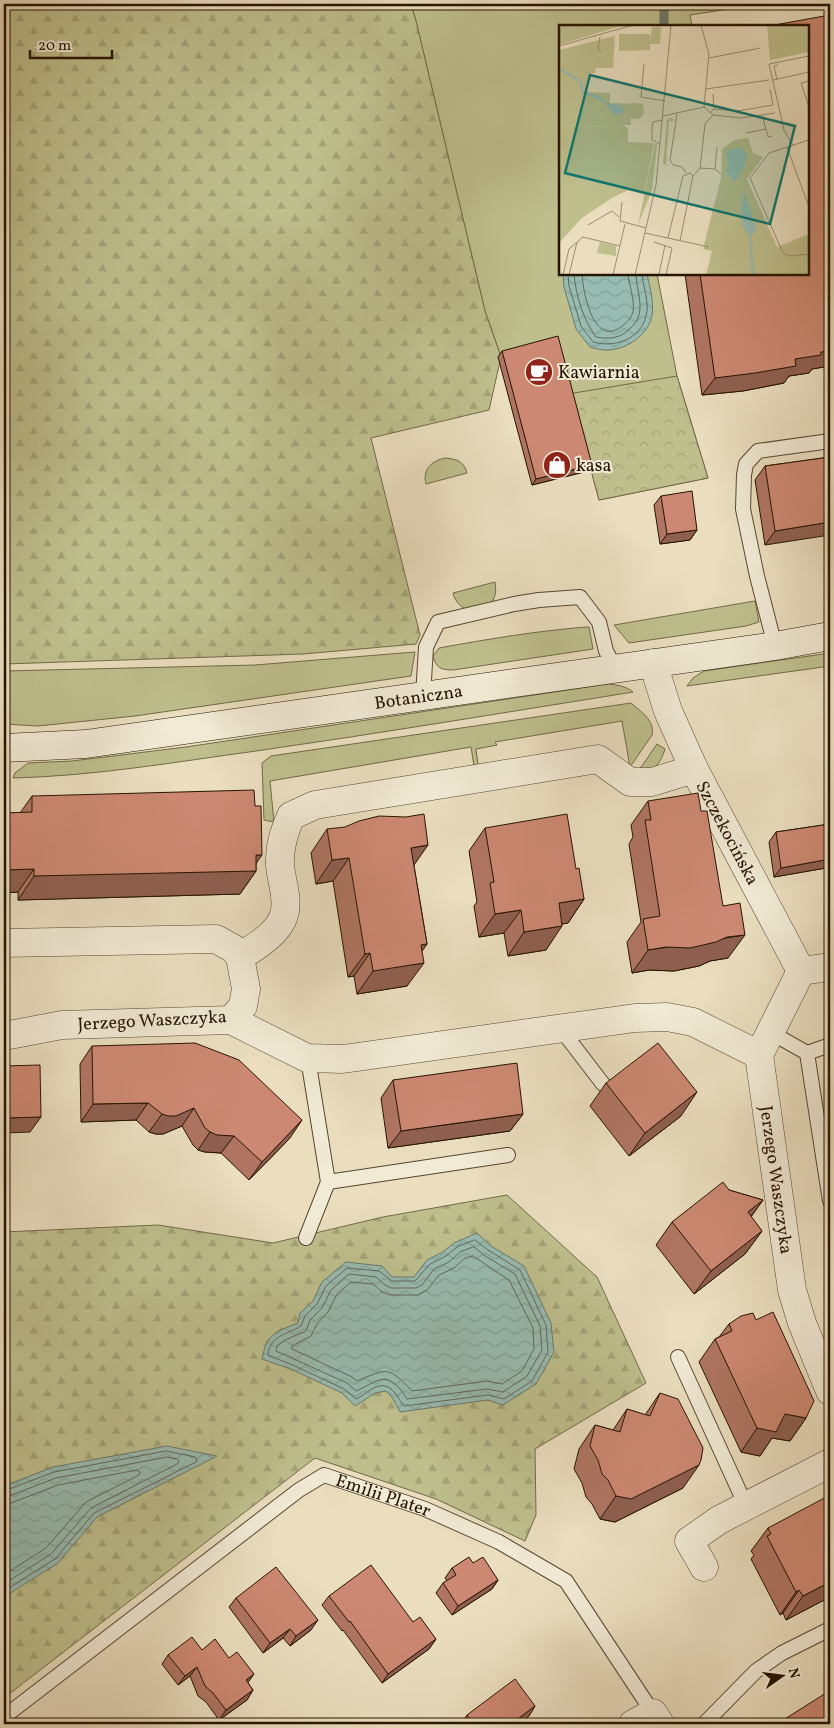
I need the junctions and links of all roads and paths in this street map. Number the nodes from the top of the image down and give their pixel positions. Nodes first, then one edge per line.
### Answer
1 (830, 440) edge
2 (830, 636) edge
3 (775, 646) junction
4 (653, 663) junction
5 (615, 668) junction
6 (423, 696) junction
7 (4, 748) edge
8 (694, 770) junction
9 (4, 943) edge
10 (240, 956) junction
11 (830, 967) edge
12 (801, 971) junction
13 (231, 1020) junction
14 (560, 1028) junction
15 (4, 1036) edge
16 (764, 1043) junction
17 (830, 1045) edge
18 (807, 1053) junction
19 (306, 1058) junction
20 (603, 1084) dead end
21 (508, 1155) dead end
22 (328, 1182) junction
23 (830, 1201) edge
24 (306, 1238) dead end
25 (678, 1357) dead end
26 (830, 1391) edge
27 (830, 1462) edge
28 (746, 1506) junction
29 (704, 1567) dead end
30 (830, 1629) edge
31 (4, 1717) edge
32 (649, 1721) edge
33 (704, 1724) edge

1 - 3 lane
2 - 3 street, Botaniczna
3 - 4 street, Botaniczna
4 - 5 street, Botaniczna
4 - 8 street, Szczekocińska
5 - 6 street, Botaniczna
5 - 6 lane
6 - 7 street, Botaniczna
8 - 10 street
8 - 12 street, Szczekocińska
9 - 10 street
10 - 13 street, Jerzego Waszczyka
11 - 12 street
12 - 16 street
13 - 15 street, Jerzego Waszczyka
13 - 19 street
14 - 16 street
14 - 19 street
14 - 20 lane
16 - 18 lane
16 - 26 street, Jerzego Waszczyka
17 - 18 lane
18 - 23 lane
19 - 22 lane
21 - 22 lane
22 - 24 lane
25 - 28 lane
27 - 28 street
28 - 29 street
30 - 33 lane
31 - 32 lane, Emilii Plater

